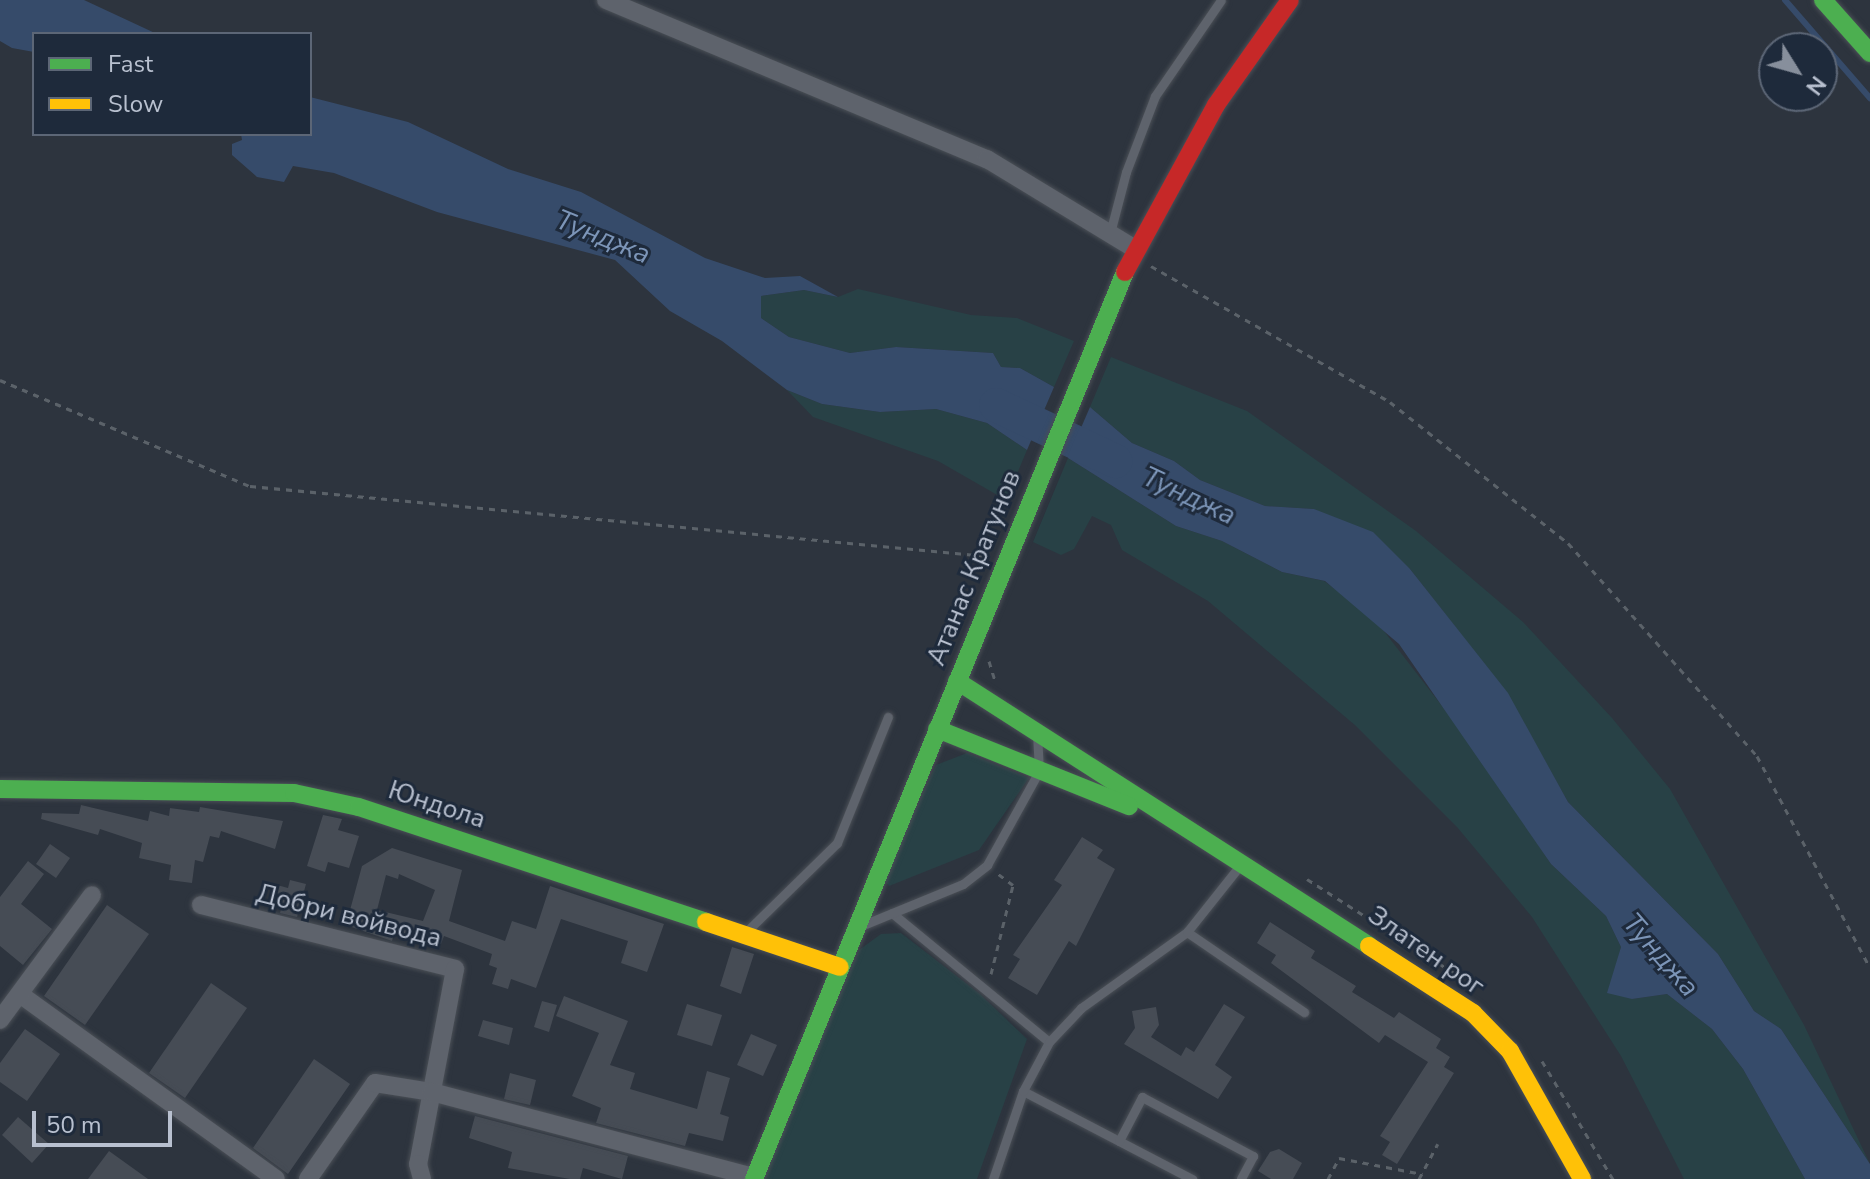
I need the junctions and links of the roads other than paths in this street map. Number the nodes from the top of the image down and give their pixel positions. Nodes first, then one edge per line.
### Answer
1 (606, 0) edge
2 (1221, 0) edge
3 (1290, 0) edge
4 (1823, 0) edge
5 (1870, 53) edge
6 (1110, 233) junction
7 (1135, 249) junction
8 (957, 681) junction
9 (888, 717) dead end
10 (937, 729) junction
11 (1037, 734) junction
12 (1039, 771) junction
13 (0, 789) edge
14 (1180, 826) junction
15 (1243, 862) junction
16 (92, 895) dead end
17 (201, 905) dead end
18 (892, 913) junction
19 (856, 928) junction
20 (1187, 932) junction
21 (743, 935) junction
22 (840, 967) junction
23 (21, 995) junction
24 (1304, 1012) dead end
25 (0, 1020) edge
26 (1049, 1042) junction
27 (1023, 1091) junction
28 (432, 1092) junction
29 (1119, 1141) junction
30 (754, 1178) edge
31 (276, 1179) edge
32 (308, 1179) edge
33 (422, 1179) edge
34 (993, 1179) edge
35 (1192, 1179) edge
36 (1241, 1179) edge
37 (1582, 1179) edge

1 - 6 street
2 - 6 lane
3 - 7 street, Атанас Кратунов
4 - 5 street
6 - 7 street
7 - 8 street, Атанас Кратунов
8 - 10 street, Атанас Кратунов
8 - 11 street, Златен рог
9 - 21 lane
10 - 12 street, Златен рог
10 - 19 street, Атанас Кратунов
11 - 12 lane
11 - 14 street, Златен рог
12 - 14 street, Златен рог
12 - 18 lane
13 - 21 street, Юндола
14 - 15 street, Златен рог
15 - 20 lane
15 - 37 street, Златен рог
16 - 23 street
17 - 28 street, Добри войвода
18 - 19 lane
18 - 26 lane
19 - 22 street, Атанас Кратунов
20 - 24 lane
20 - 26 lane
21 - 22 street, Юндола
22 - 30 street, Атанас Кратунов
23 - 25 street
23 - 31 street
26 - 27 lane
27 - 29 lane
27 - 34 lane
28 - 30 street
28 - 32 street
28 - 33 street, Добри войвода
29 - 35 lane
29 - 36 lane

